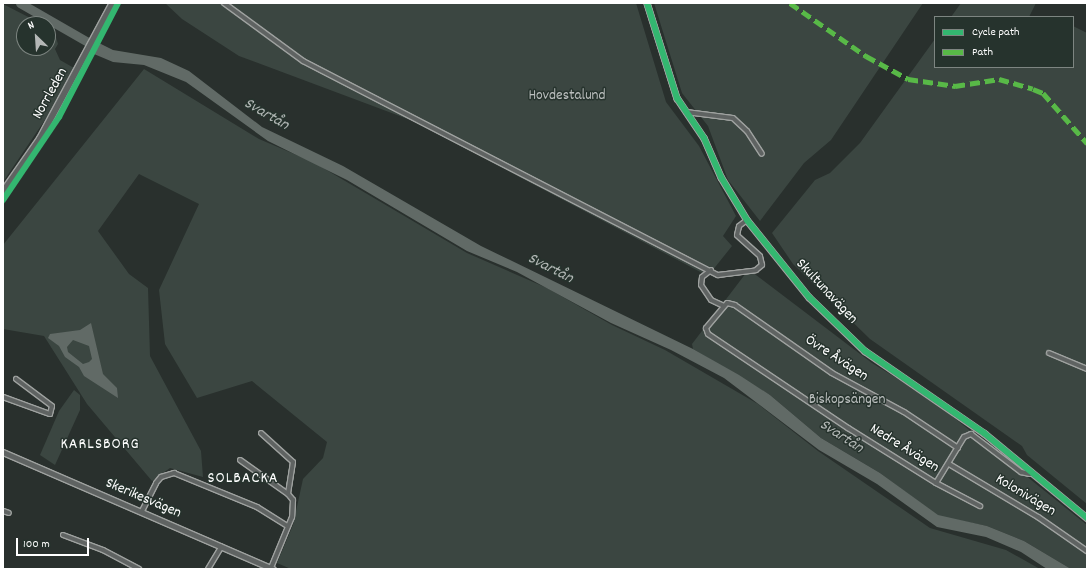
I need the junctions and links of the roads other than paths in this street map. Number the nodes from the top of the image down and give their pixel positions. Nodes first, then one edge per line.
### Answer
1 (113, 3) edge
2 (224, 3) edge
3 (647, 3) edge
4 (686, 112) junction
5 (762, 154) dead end
6 (3, 192) edge
7 (747, 220) junction
8 (711, 270) junction
9 (724, 306) junction
10 (1049, 353) dead end
11 (1087, 369) edge
12 (16, 379) dead end
13 (3, 397) edge
14 (261, 433) dead end
15 (958, 448) junction
16 (3, 452) edge
17 (240, 460) dead end
18 (949, 464) junction
19 (1030, 474) junction
20 (936, 483) junction
21 (288, 494) junction
22 (980, 506) dead end
23 (3, 511) edge
24 (142, 511) junction
25 (9, 513) dead end
26 (1087, 518) edge
27 (288, 526) junction
28 (63, 535) dead end
29 (221, 547) junction
30 (1087, 551) edge
31 (139, 569) edge
32 (208, 569) edge
33 (272, 569) edge

1 - 6 main road, Norrleden
2 - 8 street
3 - 4 street, Skultunavägen
4 - 5 street
4 - 7 street, Skultunavägen
7 - 8 street
7 - 19 street, Skultunavägen
8 - 9 street
9 - 15 street, Övre Åvägen
9 - 20 street, Nedre Åvägen
10 - 11 street
12 - 13 street
14 - 21 street
15 - 18 street
15 - 19 street
16 - 24 street, Skerikesvägen
17 - 21 street
18 - 20 street
18 - 30 street, Kolonivägen
19 - 26 street, Skultunavägen
20 - 22 street, Nedre Åvägen
21 - 27 street
23 - 25 street
24 - 27 street
24 - 29 street, Skerikesvägen
27 - 33 street
28 - 31 street
29 - 32 street
29 - 33 street, Skerikesvägen

